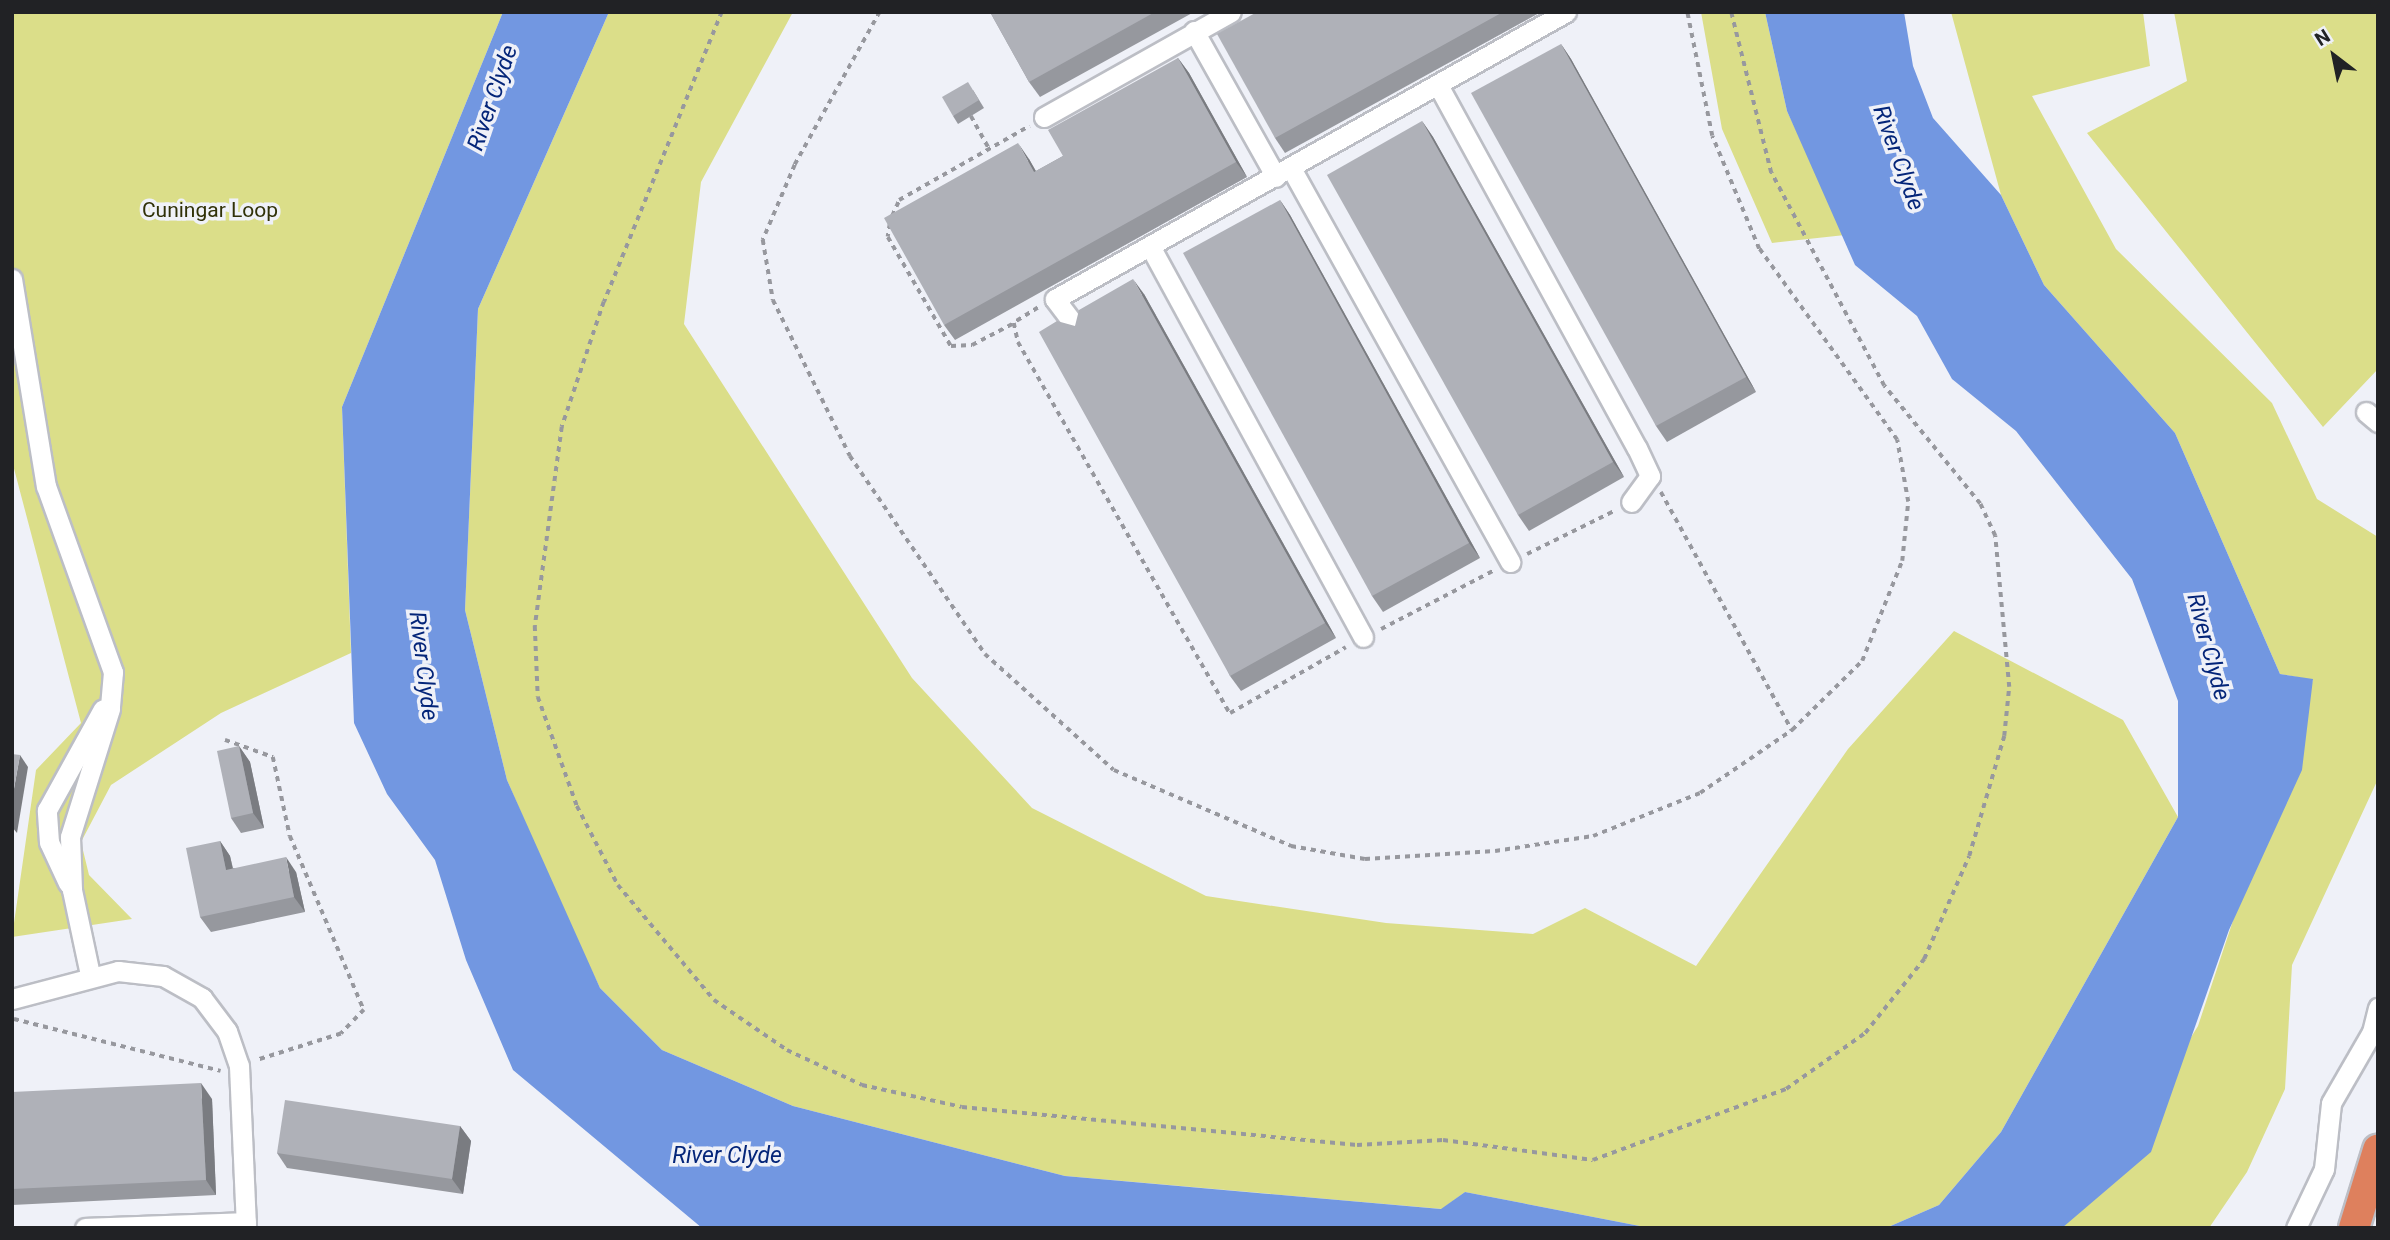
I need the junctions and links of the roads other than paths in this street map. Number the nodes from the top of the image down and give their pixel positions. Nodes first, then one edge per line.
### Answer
1 (1231, 12) edge
2 (1566, 12) edge
3 (1194, 32) junction
4 (1438, 85) junction
5 (1044, 117) road end
6 (1284, 172) junction
7 (1151, 247) junction
8 (12, 279) edge
9 (1079, 331) edge
10 (1631, 502) road end
11 (1510, 562) road end
12 (1363, 637) road end
13 (113, 689) junction
14 (72, 890) junction
15 (90, 975) junction
16 (12, 999) edge
17 (2378, 1008) edge
18 (2378, 1150) edge
19 (246, 1225) edge
20 (85, 1228) edge
21 (2296, 1228) edge
22 (2354, 1228) edge

1 - 3 street
2 - 4 street
3 - 5 street
3 - 6 street
4 - 6 street
4 - 10 street
6 - 7 street
6 - 11 street
7 - 9 street
7 - 12 street
8 - 13 street
13 - 14 street
13 - 14 street
14 - 15 street
15 - 16 street
15 - 19 street
17 - 21 street
18 - 22 highway
19 - 20 street

